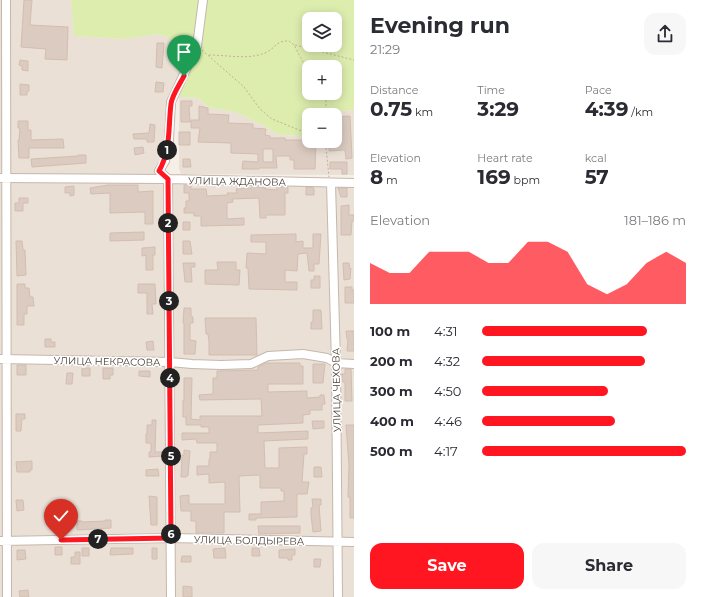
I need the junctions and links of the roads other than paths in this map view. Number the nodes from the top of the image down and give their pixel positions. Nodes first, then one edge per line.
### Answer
1 (6, 0) edge
2 (203, 0) edge
3 (3, 178) edge
4 (168, 179) junction
5 (331, 183) junction
6 (354, 183) edge
7 (3, 359) edge
8 (170, 362) junction
9 (336, 363) junction
10 (354, 364) edge
11 (171, 538) junction
12 (3, 541) edge
13 (337, 542) junction
14 (354, 542) edge
15 (7, 597) edge
16 (171, 597) edge
17 (338, 597) edge

1 - 3 street
2 - 4 street
3 - 4 street, УЛИЦА ЖДАНОВА
3 - 7 street
4 - 5 street, УЛИЦА ЖДАНОВА
4 - 8 street
5 - 6 street, УЛИЦА ЖДАНОВА
5 - 9 street, УЛИЦА ЧЕХОВА
7 - 8 street, УЛИЦА НЕКРАСОВА
7 - 12 street
8 - 9 street, УЛИЦА НЕКРАСОВА
8 - 11 street
9 - 10 street, УЛИЦА НЕКРАСОВА
9 - 13 street, УЛИЦА ЧЕХОВА
11 - 12 street, УЛИЦА БОЛДЫРЕВА
11 - 13 street, УЛИЦА БОЛДЫРЕВА
11 - 16 street
12 - 15 street
13 - 14 street, УЛИЦА БОЛДЫРЕВА
13 - 17 street, УЛИЦА ЧЕХОВА

